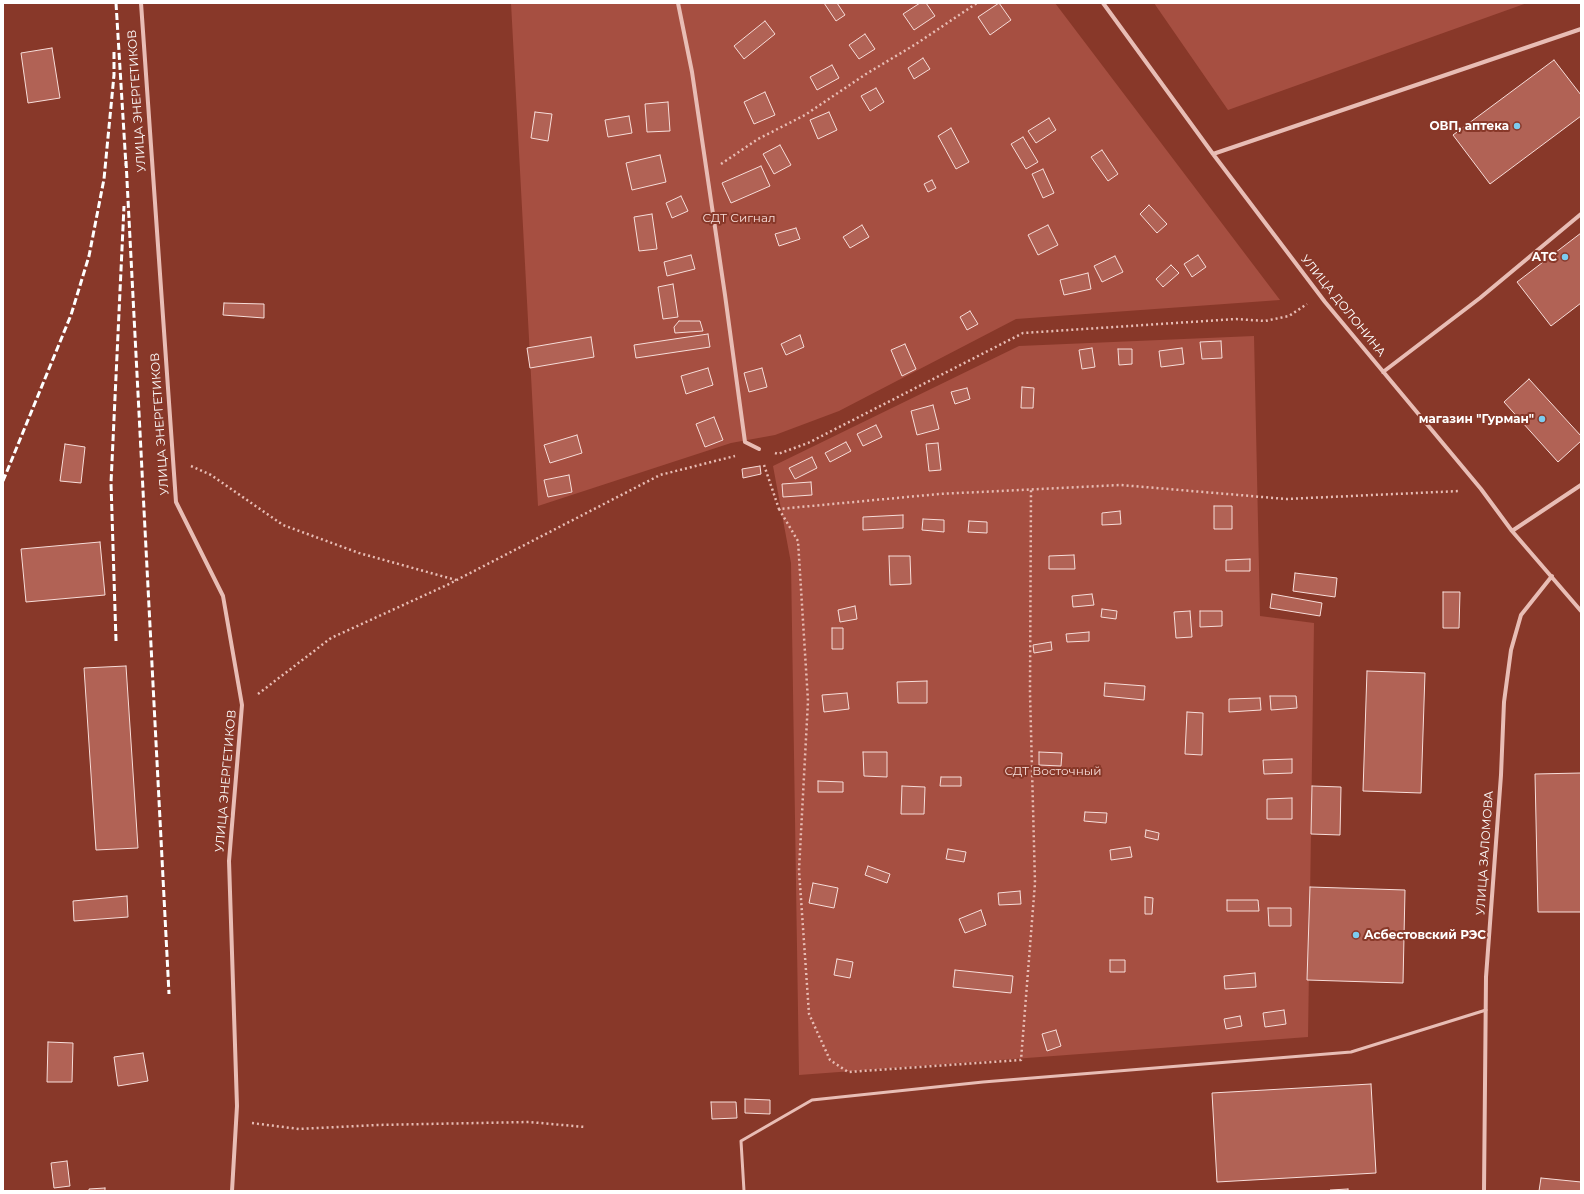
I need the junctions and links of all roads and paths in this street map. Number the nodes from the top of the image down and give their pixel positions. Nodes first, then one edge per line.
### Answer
1 (141, 3) edge
2 (678, 3) edge
3 (977, 3) edge
4 (1103, 3) edge
5 (1581, 29) edge
6 (1214, 154) junction
7 (707, 172) junction
8 (1581, 214) edge
9 (1325, 302) junction
10 (1383, 372) junction
11 (759, 449) junction
12 (172, 457) junction
13 (1581, 485) edge
14 (1481, 489) junction
15 (1031, 490) junction
16 (779, 509) junction
17 (1512, 531) junction
18 (1552, 576) junction
19 (456, 580) junction
20 (1581, 611) edge
21 (242, 705) junction
22 (1486, 1010) junction
23 (236, 1121) junction
24 (585, 1127) dead end
25 (232, 1191) edge
26 (744, 1191) edge
27 (1484, 1191) edge

1 - 12 street, УЛИЦА ЭНЕРГЕТИКОВ
2 - 7 street
3 - 7 path
4 - 6 street, УЛИЦА ДОЛОНИНА
5 - 6 street
6 - 9 street, УЛИЦА ДОЛОНИНА
7 - 11 street
8 - 10 street
9 - 10 street, УЛИЦА ДОЛОНИНА
9 - 11 path
10 - 14 street, УЛИЦА ДОЛОНИНА
11 - 16 path
11 - 19 path
12 - 19 path
12 - 21 street, УЛИЦА ЭНЕРГЕТИКОВ
13 - 17 street
14 - 15 path
14 - 17 street, УЛИЦА ДОЛОНИНА
15 - 16 path
15 - 16 path
17 - 18 street, УЛИЦА ДОЛОНИНА
18 - 20 street, УЛИЦА ДОЛОНИНА
18 - 22 street, УЛИЦА ЗАЛОМОВА
19 - 21 path
21 - 23 street, УЛИЦА ЭНЕРГЕТИКОВ
22 - 26 lane
22 - 27 street, УЛИЦА ЗАЛОМОВА
23 - 24 path
23 - 25 street, УЛИЦА ЭНЕРГЕТИКОВ

